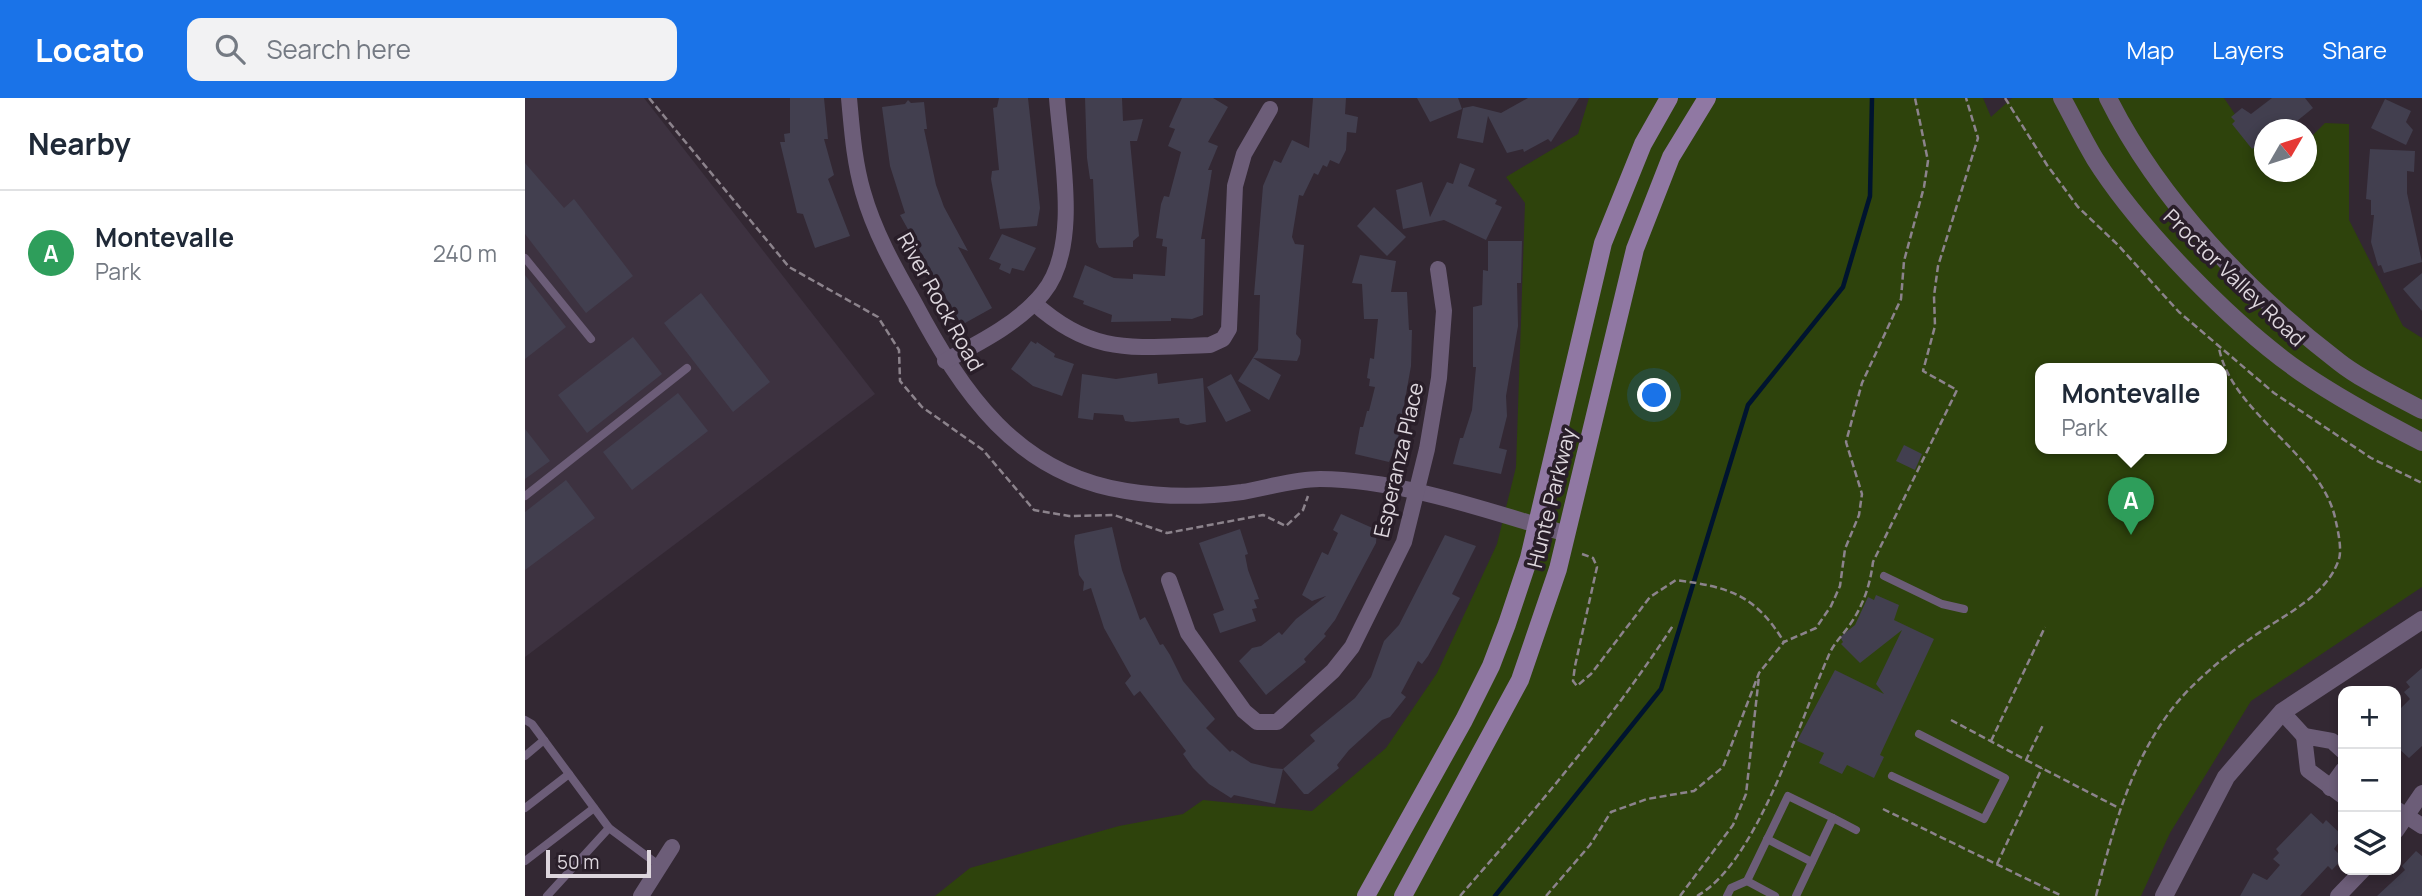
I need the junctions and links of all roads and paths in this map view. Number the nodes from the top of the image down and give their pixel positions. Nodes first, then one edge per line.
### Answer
1 (849, 98) edge
2 (1057, 98) edge
3 (1669, 98) edge
4 (1707, 98) edge
5 (1915, 98) edge
6 (1966, 98) edge
7 (2005, 98) edge
8 (2062, 98) edge
9 (2108, 98) edge
10 (1270, 109) dead end
11 (525, 258) edge
12 (1438, 269) dead end
13 (1034, 303) junction
14 (591, 338) dead end
15 (2219, 348) junction
16 (946, 361) junction
17 (2222, 363) edge
18 (687, 368) dead end
19 (2227, 372) edge
20 (2422, 410) edge
21 (2422, 442) edge
22 (2422, 483) edge
23 (1417, 491) junction
24 (525, 496) edge
25 (1537, 525) junction
26 (1567, 534) junction
27 (1582, 554) dead end
28 (1884, 576) dead end
29 (1169, 580) dead end
30 (1964, 609) dead end
31 (2422, 620) edge
32 (1674, 624) dead end
33 (2045, 627) dead end
34 (1784, 642) junction
35 (1759, 673) junction
36 (2282, 712) junction
37 (525, 720) edge
38 (1951, 720) dead end
39 (2043, 725) dead end
40 (1919, 734) dead end
41 (2304, 736) junction
42 (544, 740) junction
43 (1991, 741) junction
44 (2341, 749) edge
45 (525, 756) edge
46 (2026, 760) junction
47 (2042, 768) junction
48 (569, 774) junction
49 (1892, 776) dead end
50 (2336, 792) edge
51 (2422, 793) edge
52 (525, 808) edge
53 (594, 808) junction
54 (2119, 808) junction
55 (1883, 809) dead end
56 (2401, 813) edge
57 (1833, 818) junction
58 (2422, 826) edge
59 (609, 828) junction
60 (1856, 830) dead end
61 (1767, 839) junction
62 (672, 846) dead end
63 (525, 861) edge
64 (1812, 862) junction
65 (1997, 864) junction
66 (660, 866) junction
67 (2358, 875) edge
68 (1747, 881) junction
69 (547, 896) edge
70 (641, 896) edge
71 (1366, 896) edge
72 (1403, 896) edge
73 (1460, 896) edge
74 (1546, 896) edge
75 (1680, 896) edge
76 (1697, 896) edge
77 (1727, 896) edge
78 (1775, 896) edge
79 (1796, 896) edge
80 (2062, 896) edge
81 (2096, 896) edge
82 (2164, 896) edge
83 (2338, 896) edge

1 - 16 street, River Rock Road
2 - 13 street
3 - 25 main road, Hunte Parkway
4 - 26 main road, Hunte Parkway
5 - 34 path
6 - 76 path
7 - 15 path
8 - 21 street, Proctor Valley Road
9 - 20 street, Proctor Valley Road
10 - 13 street
11 - 14 lane
12 - 23 street, Esperanza Place
13 - 16 street
15 - 17 path
15 - 22 path
16 - 23 street, River Rock Road
18 - 24 lane
19 - 54 path
23 - 25 street, River Rock Road
23 - 29 street, Esperanza Place
25 - 26 street, River Rock Road
25 - 71 main road, Hunte Parkway
26 - 72 main road, Hunte Parkway
27 - 34 path
28 - 30 lane
31 - 36 street
32 - 73 path
33 - 43 path
34 - 35 path
35 - 74 path
35 - 75 path
36 - 41 street
36 - 82 street
37 - 42 lane
38 - 43 path
39 - 46 path
40 - 49 lane
41 - 44 street
41 - 50 street
42 - 45 lane
42 - 48 lane
43 - 46 path
46 - 47 path
47 - 54 path
47 - 65 path
48 - 52 lane
48 - 53 lane
51 - 56 street
53 - 59 lane
53 - 63 lane
54 - 81 path
55 - 65 path
56 - 58 street
57 - 60 lane
57 - 61 lane
57 - 64 lane
59 - 66 lane
59 - 69 lane
61 - 64 lane
61 - 68 lane
62 - 66 street
64 - 79 lane
65 - 80 path
66 - 70 street
67 - 83 street
68 - 77 lane
68 - 78 lane

